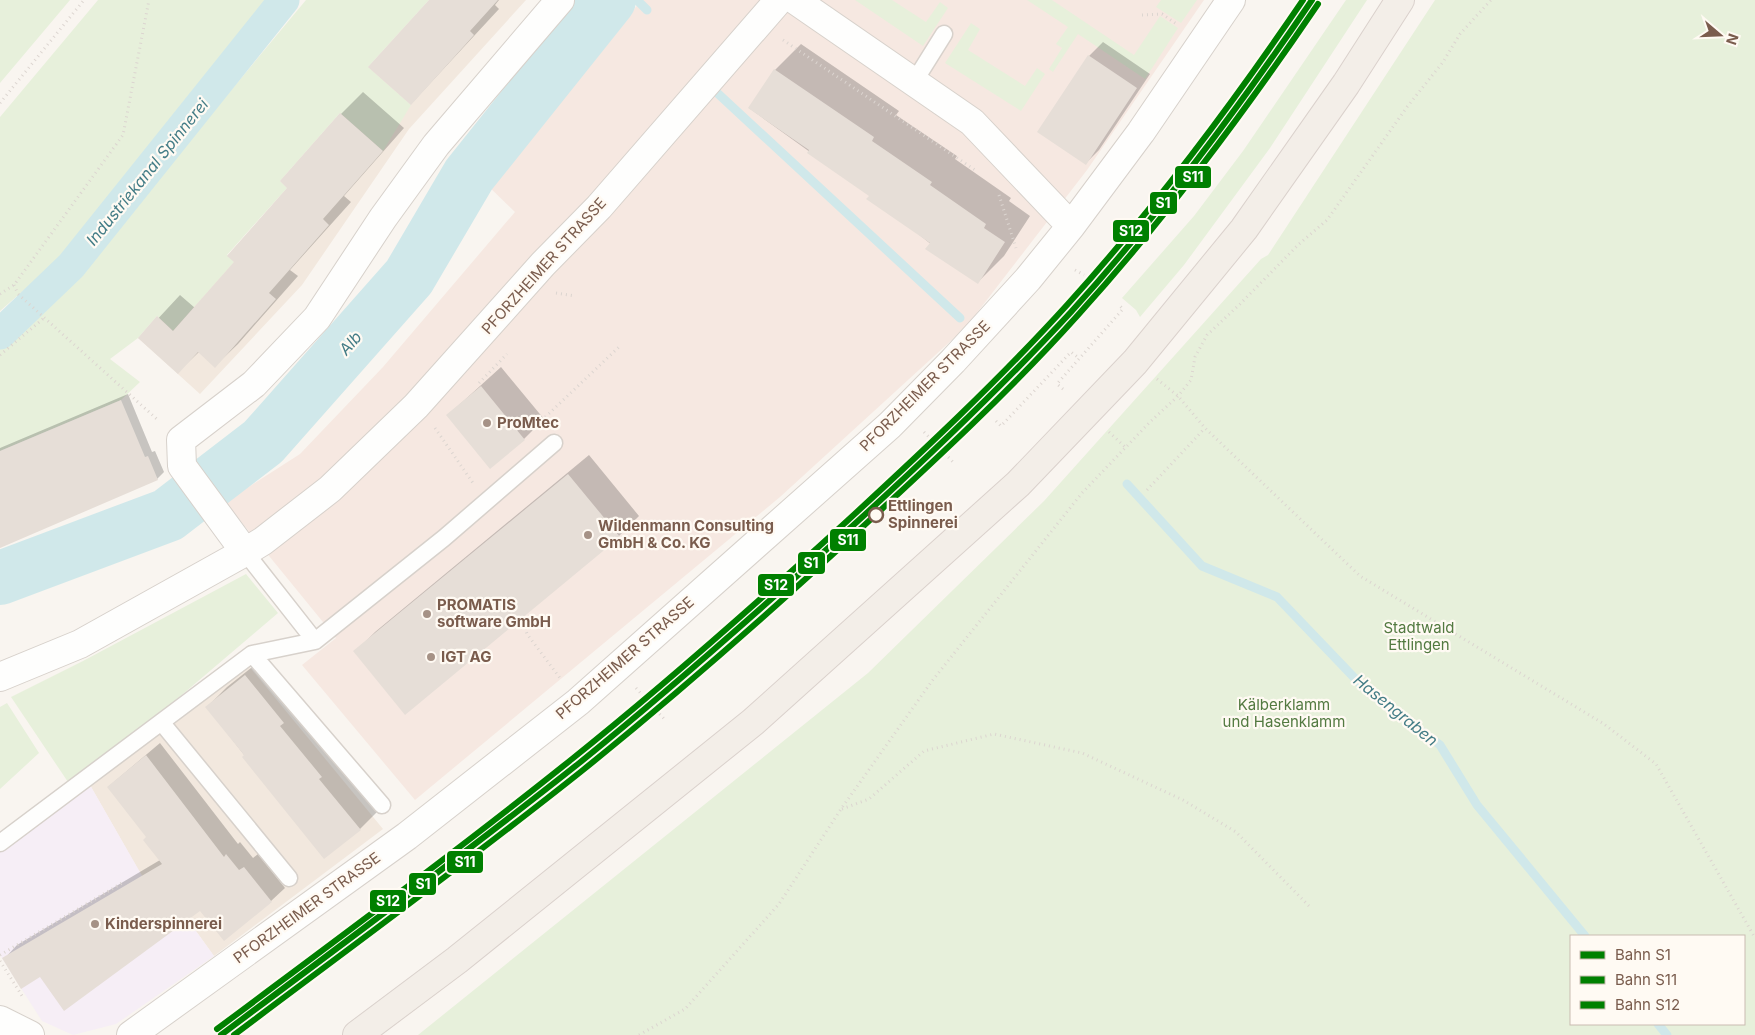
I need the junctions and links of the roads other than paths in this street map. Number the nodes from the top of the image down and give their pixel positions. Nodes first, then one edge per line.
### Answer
1 (560, 0) edge
2 (779, 0) edge
3 (794, 0) edge
4 (1231, 0) edge
5 (1400, 0) edge
6 (944, 34) dead end
7 (914, 82) junction
8 (1071, 226) junction
9 (554, 443) dead end
10 (245, 552) junction
11 (315, 641) junction
12 (252, 654) junction
13 (0, 677) edge
14 (162, 723) junction
15 (382, 805) dead end
16 (0, 843) edge
17 (289, 878) dead end
18 (0, 1020) edge
19 (30, 1035) edge
20 (131, 1035) edge
21 (357, 1035) edge

1 - 10 street
2 - 10 street, PFORZHEIMER STRASSE
3 - 7 street
4 - 8 street, PFORZHEIMER STRASSE
5 - 21 main road
6 - 7 lane
7 - 8 street
8 - 20 street, PFORZHEIMER STRASSE
9 - 11 lane
10 - 11 lane
10 - 13 street, PFORZHEIMER STRASSE
11 - 12 lane
12 - 14 lane
12 - 15 lane
14 - 16 lane
14 - 17 lane
18 - 19 street

